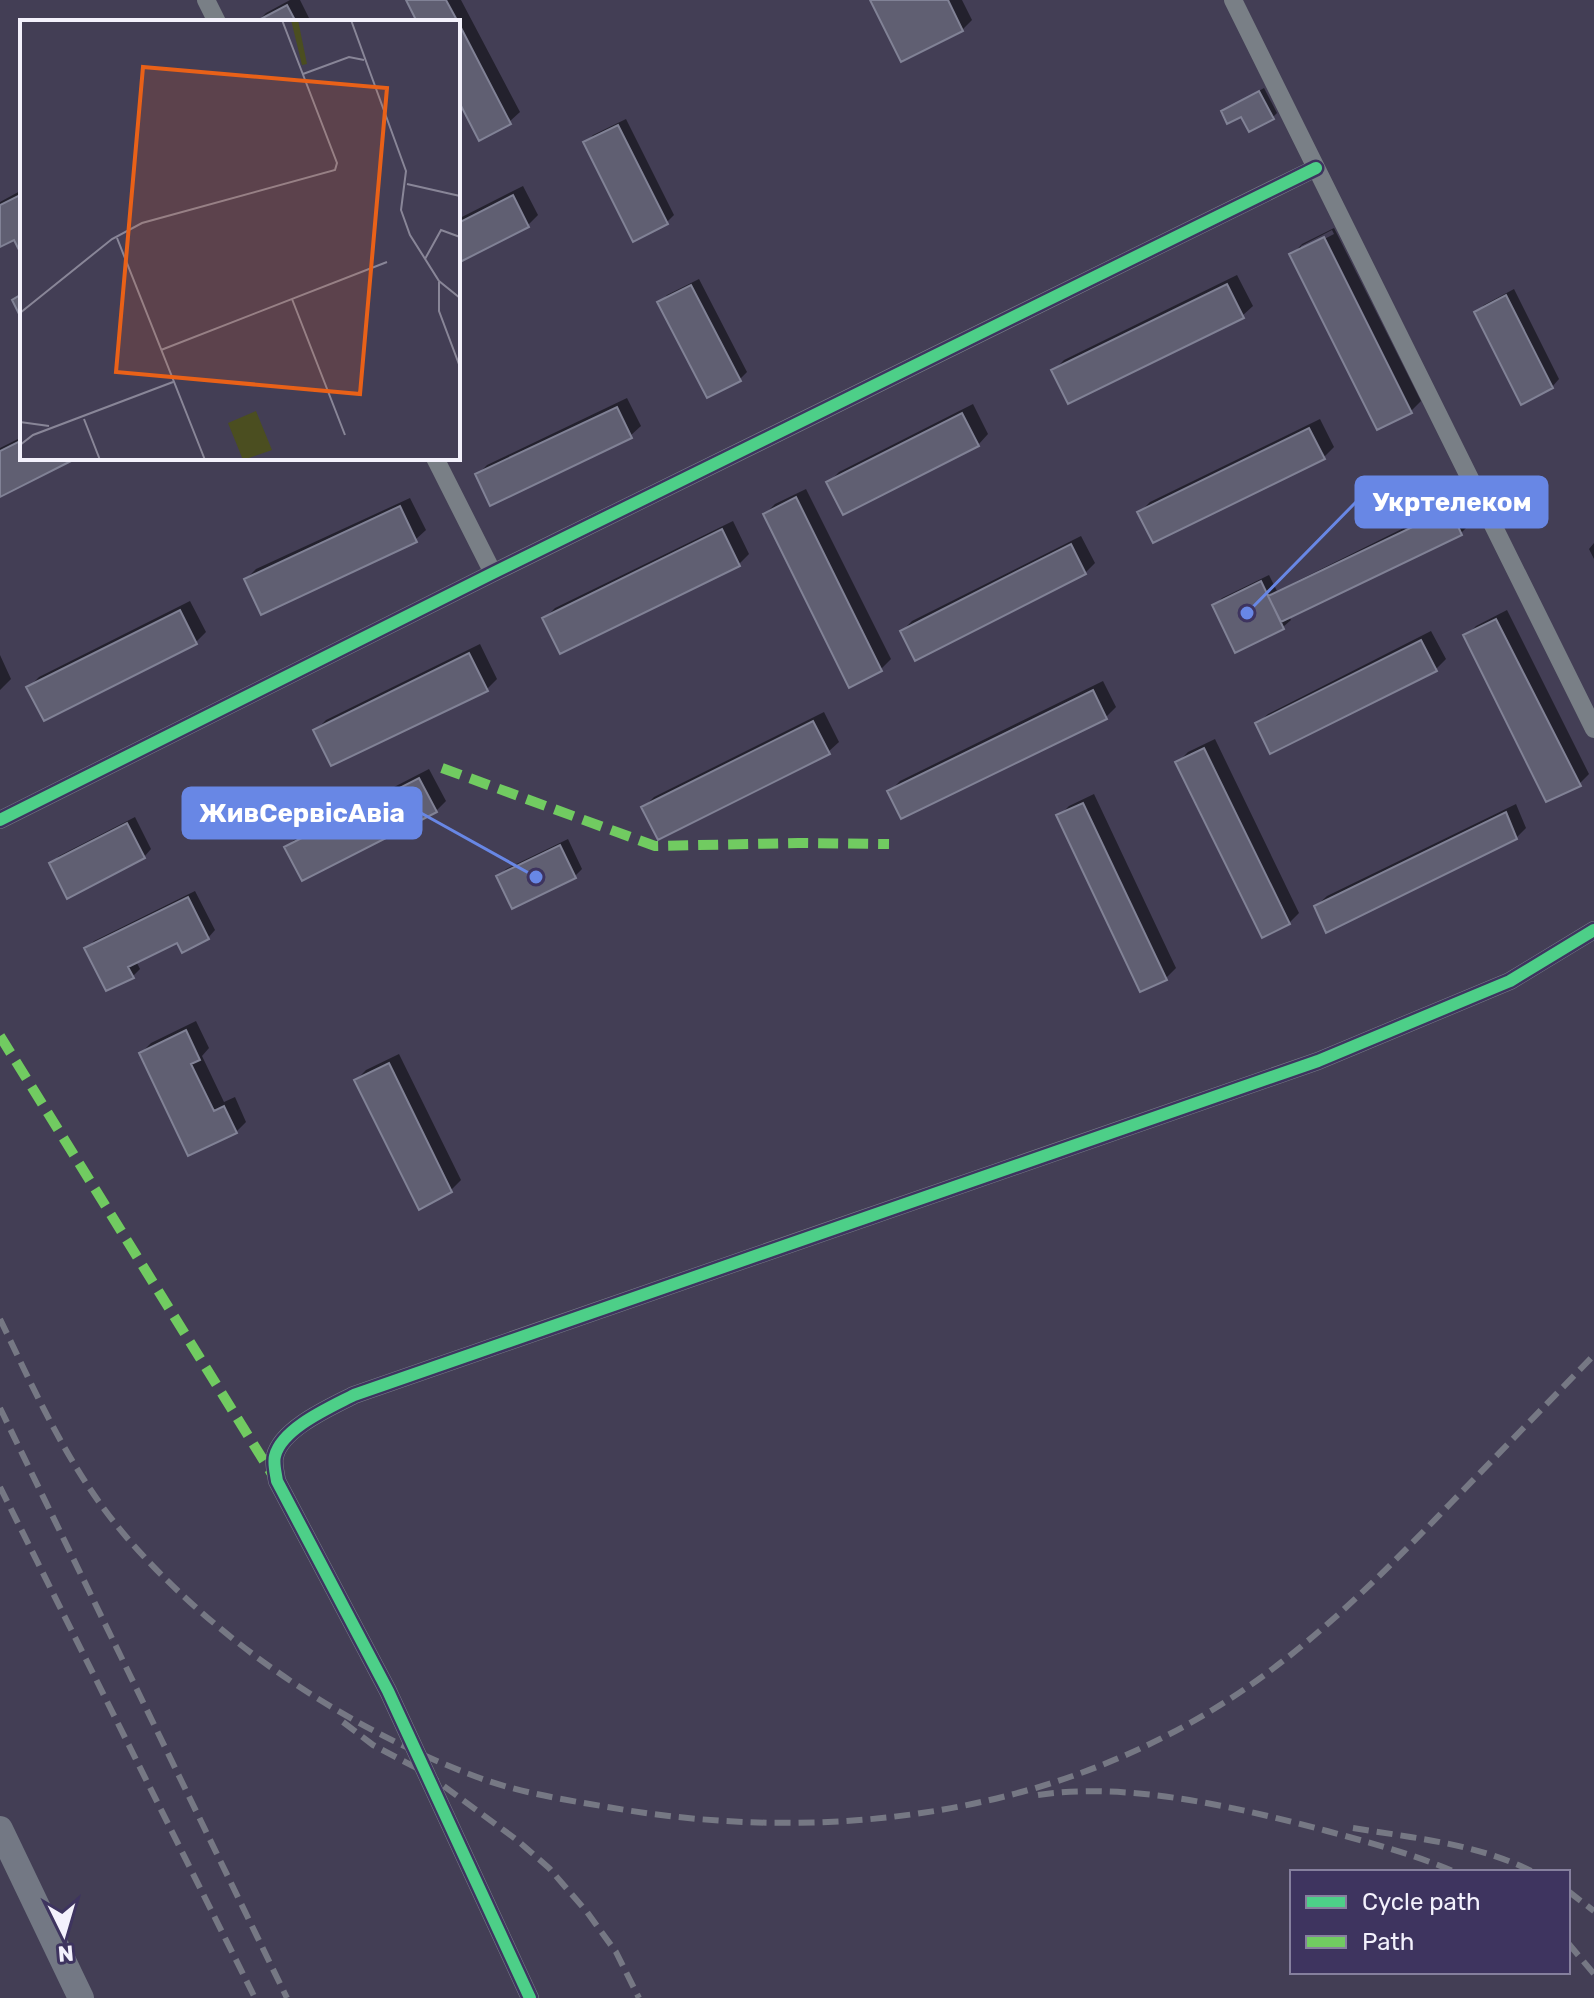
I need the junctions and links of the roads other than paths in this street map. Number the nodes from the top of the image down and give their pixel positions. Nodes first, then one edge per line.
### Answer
1 (206, 0) edge
2 (1233, 0) edge
3 (216, 20) edge
4 (1316, 168) junction
5 (436, 460) edge
6 (493, 573) junction
7 (1594, 729) edge
8 (0, 820) edge
9 (1594, 930) edge
10 (0, 1829) edge
11 (81, 1998) edge
12 (530, 1998) edge

1 - 3 street
2 - 4 street
4 - 6 street
4 - 7 street
5 - 6 street
6 - 8 street
9 - 12 street
10 - 11 street

